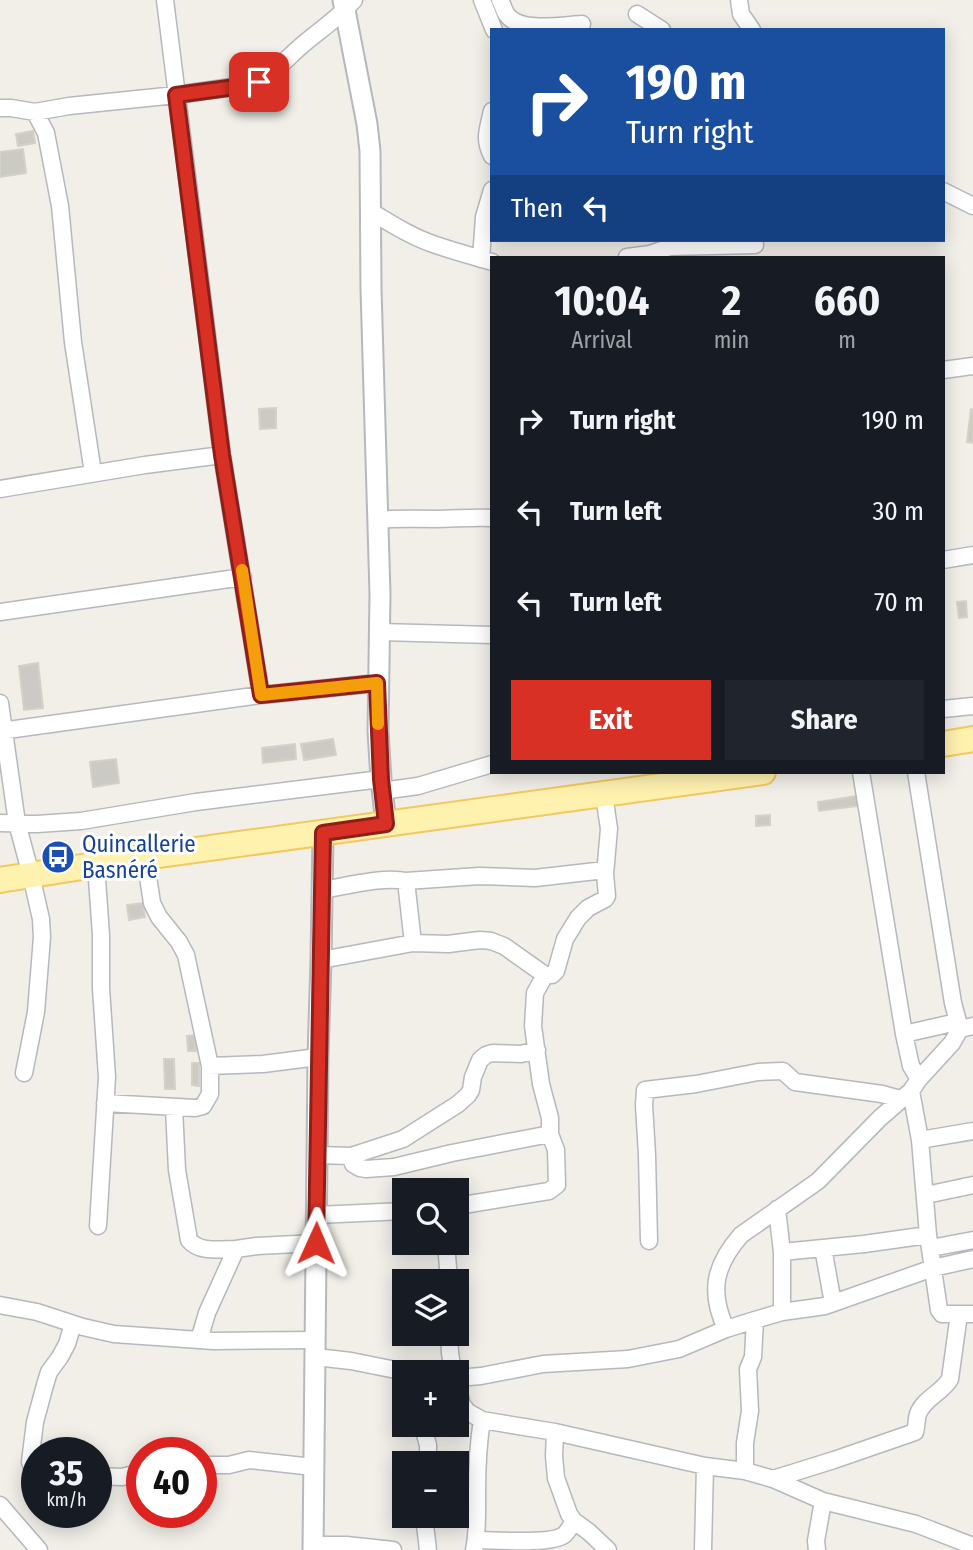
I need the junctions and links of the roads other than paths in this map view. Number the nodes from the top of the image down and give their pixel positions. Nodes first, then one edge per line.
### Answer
1 (164, 0) edge
2 (482, 0) edge
3 (500, 0) edge
4 (739, 0) edge
5 (347, 4) edge
6 (637, 14) dead end
7 (582, 24) dead end
8 (493, 28) edge
9 (659, 28) edge
10 (751, 28) edge
11 (176, 95) junction
12 (0, 108) edge
13 (35, 112) junction
14 (490, 118) edge
15 (490, 152) edge
16 (945, 192) edge
17 (490, 197) edge
18 (973, 206) edge
19 (369, 211) junction
20 (754, 247) edge
21 (635, 256) edge
22 (486, 261) edge
23 (973, 366) edge
24 (945, 370) edge
25 (222, 455) junction
26 (93, 473) junction
27 (0, 489) edge
28 (490, 518) edge
29 (378, 520) junction
30 (973, 555) edge
31 (945, 560) edge
32 (243, 577) junction
33 (0, 612) edge
34 (380, 632) junction
35 (490, 635) edge
36 (377, 683) junction
37 (261, 695) junction
38 (0, 703) edge
39 (973, 706) edge
40 (945, 709) edge
41 (1, 731) edge
42 (973, 740) edge
43 (945, 744) edge
44 (490, 765) edge
45 (728, 774) edge
46 (861, 774) edge
47 (916, 774) edge
48 (710, 775) edge
49 (381, 785) junction
50 (604, 795) junction
51 (17, 823) junction
52 (0, 824) edge
53 (386, 824) junction
54 (323, 833) junction
55 (145, 857) junction
56 (96, 865) junction
57 (605, 870) junction
58 (31, 875) junction
59 (0, 880) edge
60 (406, 881) junction
61 (323, 890) junction
62 (413, 943) junction
63 (321, 960) junction
64 (545, 975) junction
65 (963, 1026) edge
66 (904, 1034) junction
67 (537, 1050) junction
68 (318, 1057) junction
69 (210, 1066) junction
70 (24, 1073) dead end
71 (910, 1090) junction
72 (105, 1103) junction
73 (174, 1108) junction
74 (973, 1130) edge
75 (550, 1134) junction
76 (920, 1140) junction
77 (317, 1155) junction
78 (351, 1156) junction
79 (973, 1185) edge
80 (926, 1195) junction
81 (469, 1204) edge
82 (777, 1209) junction
83 (392, 1212) edge
84 (317, 1215) junction
85 (98, 1226) dead end
86 (973, 1240) edge
87 (649, 1241) dead end
88 (930, 1241) junction
89 (316, 1243) junction
90 (823, 1248) junction
91 (236, 1249) junction
92 (782, 1252) junction
93 (973, 1259) edge
94 (933, 1268) junction
95 (833, 1303) junction
96 (0, 1305) edge
97 (782, 1312) junction
98 (966, 1314) edge
99 (755, 1320) junction
100 (73, 1324) junction
101 (726, 1329) junction
102 (199, 1340) junction
103 (316, 1349) junction
104 (392, 1369) edge
105 (469, 1377) edge
106 (469, 1413) edge
107 (482, 1420) junction
108 (555, 1432) junction
109 (33, 1437) edge
110 (217, 1465) edge
111 (705, 1466) junction
112 (313, 1467) junction
113 (744, 1471) junction
114 (773, 1479) junction
115 (823, 1501) junction
116 (0, 1505) edge
117 (574, 1521) junction
118 (425, 1528) edge
119 (952, 1544) edge
120 (475, 1545) edge
121 (973, 1546) edge
122 (313, 1548) edge
123 (39, 1550) edge
124 (393, 1550) edge
125 (428, 1550) edge
126 (608, 1550) edge
127 (703, 1550) edge
128 (817, 1550) edge

1 - 11 street
2 - 8 street
3 - 7 street
4 - 10 street
5 - 11 street
5 - 19 street
6 - 9 street
11 - 13 street
11 - 25 street
12 - 13 street
13 - 26 street
14 - 15 street
16 - 18 street
17 - 22 street
19 - 22 street
19 - 29 street
20 - 21 street
23 - 24 street
25 - 26 street
25 - 32 street
26 - 27 street
28 - 29 street
29 - 34 street
30 - 31 street
32 - 33 street
32 - 37 street
34 - 35 street
34 - 36 street
36 - 37 street
36 - 49 street
37 - 41 street
38 - 41 street
39 - 40 street
41 - 51 street
42 - 43 main road
44 - 49 street
45 - 48 main road
46 - 66 street
47 - 65 street
48 - 50 main road
49 - 51 street
49 - 53 street
50 - 53 main road
50 - 57 street
51 - 52 street
51 - 58 street
53 - 54 main road
54 - 55 main road
54 - 61 street
55 - 56 main road
55 - 69 street
56 - 58 main road
56 - 72 street
57 - 60 street
57 - 64 street
58 - 59 main road
58 - 70 street
60 - 61 street
60 - 62 street
61 - 63 street
62 - 63 street
62 - 64 street
63 - 68 street
64 - 67 street
65 - 66 street
65 - 71 street
66 - 71 street
67 - 75 street
67 - 78 street
68 - 69 street
68 - 77 street
69 - 73 street
71 - 76 street
71 - 82 street
71 - 87 street
72 - 73 street
72 - 85 street
73 - 91 street
74 - 76 street
75 - 78 street
75 - 81 street
76 - 80 street
77 - 78 street
77 - 84 street
79 - 80 street
80 - 88 street
82 - 92 street
82 - 101 street
83 - 84 street
84 - 89 street
86 - 88 street
88 - 90 street
88 - 94 street
89 - 91 street
89 - 103 street
90 - 92 street
90 - 95 street
91 - 102 street
92 - 97 street
93 - 94 street
94 - 95 street
94 - 98 street
95 - 97 street
96 - 100 street
97 - 99 street
98 - 114 street
99 - 101 street
99 - 113 street
100 - 102 street
100 - 109 street
101 - 105 street
102 - 103 street
103 - 104 street
103 - 112 street
106 - 107 street
107 - 108 street
107 - 120 street
108 - 111 street
108 - 117 street
110 - 112 street
111 - 113 street
111 - 127 street
112 - 122 street
113 - 114 street
114 - 115 street
115 - 119 street
115 - 128 street
116 - 123 street
117 - 120 street
117 - 126 street
118 - 125 street
119 - 121 street
122 - 124 street

